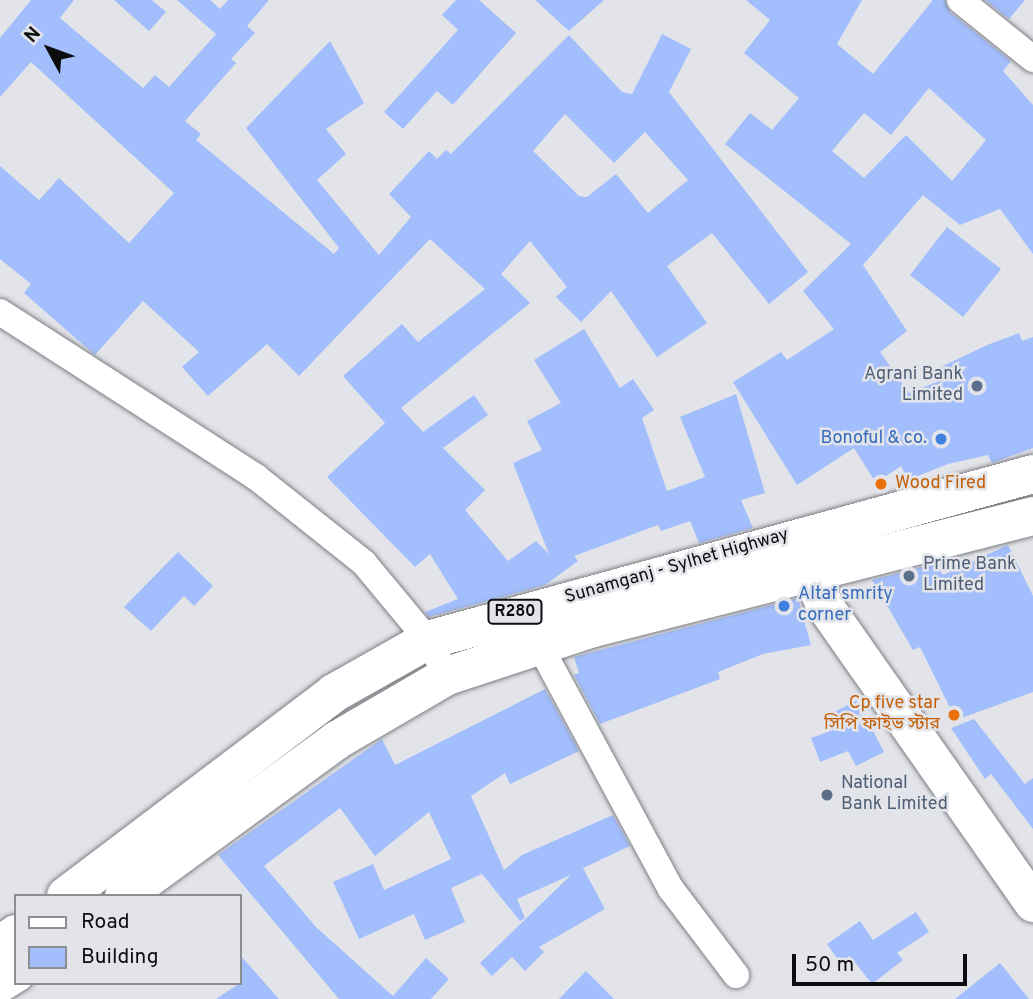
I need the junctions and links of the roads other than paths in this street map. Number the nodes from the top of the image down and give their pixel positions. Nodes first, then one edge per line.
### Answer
1 (960, 0) edge
2 (1033, 59) edge
3 (0, 312) edge
4 (1033, 474) edge
5 (1033, 516) edge
6 (795, 535) junction
7 (816, 574) junction
8 (428, 640) junction
9 (541, 648) junction
10 (447, 676) junction
11 (1033, 876) edge
12 (69, 894) edge
13 (127, 894) edge
14 (1033, 903) edge
15 (736, 975) dead end

1 - 2 street
3 - 8 street
4 - 6 main road, Sunamganj - Sylhet Highway / R280
5 - 7 main road, Sunamganj - Sylhet Highway / R280
6 - 7 main road
6 - 8 main road, Sunamganj - Sylhet Highway / R280
7 - 9 main road, Sunamganj - Sylhet Highway / R280
7 - 11 main road
7 - 14 main road
8 - 10 street
8 - 12 main road, Sunamganj - Sylhet Highway / R280
9 - 10 main road, Sunamganj - Sylhet Highway / R280
9 - 15 street
10 - 13 main road, Sunamganj - Sylhet Highway / R280

